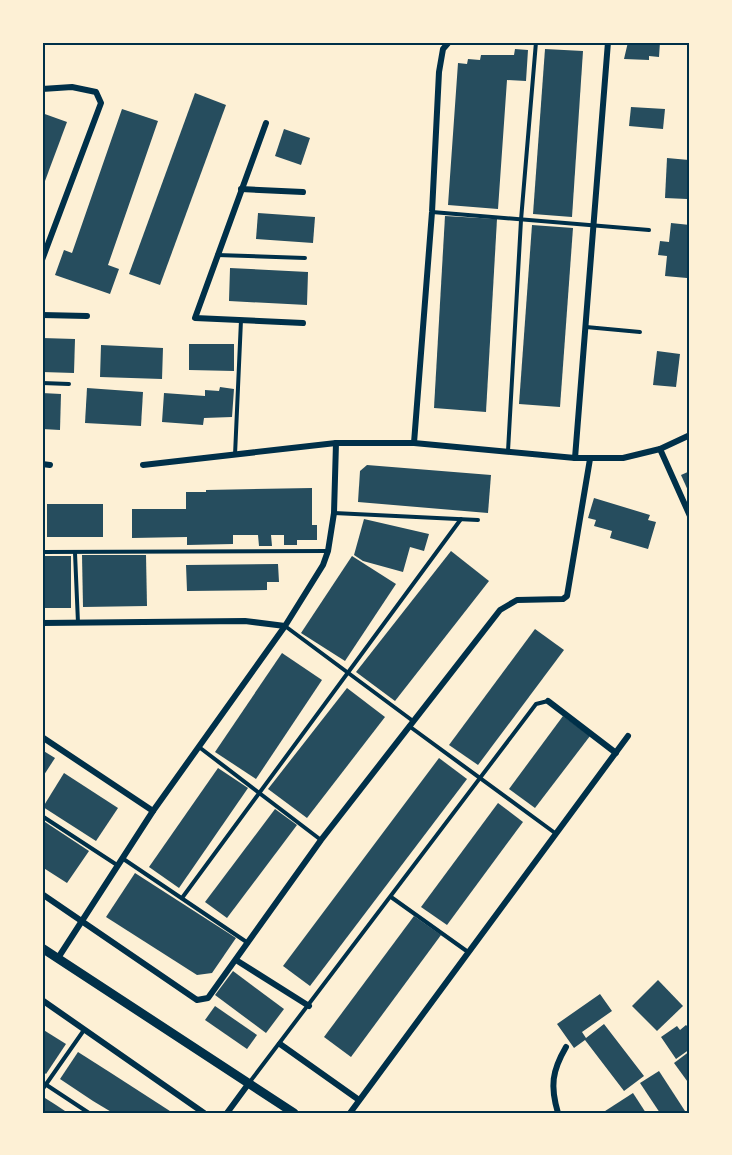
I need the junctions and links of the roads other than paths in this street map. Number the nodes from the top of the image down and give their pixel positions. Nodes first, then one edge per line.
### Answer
1 (449, 42) edge
2 (536, 42) edge
3 (608, 42) edge
4 (443, 46) edge
5 (42, 89) edge
6 (266, 123) dead end
7 (241, 189) junction
8 (303, 192) dead end
9 (432, 212) junction
10 (521, 220) junction
11 (593, 225) junction
12 (649, 231) dead end
13 (216, 255) junction
14 (305, 258) dead end
15 (42, 260) edge
16 (42, 315) edge
17 (87, 316) dead end
18 (241, 320) junction
19 (303, 323) dead end
20 (585, 327) junction
21 (640, 332) dead end
22 (42, 383) edge
23 (69, 384) dead end
24 (690, 435) edge
25 (336, 443) junction
26 (414, 443) junction
27 (660, 449) junction
28 (508, 452) junction
29 (235, 456) junction
30 (575, 458) junction
31 (590, 459) junction
32 (42, 464) edge
33 (51, 465) dead end
34 (143, 465) dead end
35 (334, 513) junction
36 (690, 516) edge
37 (461, 519) junction
38 (478, 520) dead end
39 (328, 551) junction
40 (42, 552) edge
41 (75, 554) junction
42 (42, 623) edge
43 (78, 623) junction
44 (285, 626) junction
45 (349, 673) junction
46 (548, 701) joint
47 (411, 724) junction
48 (628, 736) dead end
49 (42, 737) edge
50 (198, 747) junction
51 (616, 753) junction
52 (479, 779) junction
53 (258, 792) junction
54 (153, 812) junction
55 (42, 816) edge
56 (556, 834) junction
57 (321, 840) junction
58 (122, 858) junction
59 (117, 865) junction
60 (42, 894) edge
61 (391, 897) junction
62 (182, 898) junction
63 (82, 921) junction
64 (248, 943) junction
65 (42, 948) edge
66 (468, 952) junction
67 (58, 958) junction
68 (236, 960) junction
69 (42, 1000) edge
70 (309, 1006) junction
71 (84, 1030) junction
72 (280, 1044) junction
73 (566, 1047) dead end
74 (44, 1083) edge
75 (249, 1083) junction
76 (42, 1090) edge
77 (359, 1100) junction
78 (89, 1113) edge
79 (204, 1113) edge
80 (227, 1113) edge
81 (294, 1113) edge
82 (350, 1113) edge
83 (558, 1113) edge

1 - 4 street
2 - 10 lane
3 - 11 street
4 - 9 street
5 - 15 street
6 - 7 street
7 - 8 street
7 - 13 street
9 - 10 lane
9 - 26 street
10 - 11 lane
10 - 28 lane
11 - 12 lane
11 - 20 street
13 - 14 lane
13 - 18 street
16 - 17 street
18 - 19 street
18 - 29 lane
20 - 21 lane
20 - 30 street
22 - 23 lane
24 - 27 street
25 - 26 street
25 - 29 street
25 - 35 street
26 - 28 street
27 - 31 street
27 - 36 street
28 - 30 street
29 - 34 street
30 - 31 street
31 - 47 street
32 - 33 street
35 - 37 lane
35 - 39 street
37 - 38 lane
37 - 45 lane
39 - 41 lane
39 - 44 street
40 - 41 lane
41 - 43 lane
42 - 43 street
43 - 44 street
44 - 45 lane
44 - 50 street
45 - 47 lane
45 - 53 lane
46 - 51 street
46 - 52 lane
47 - 52 lane
47 - 57 street
48 - 51 street
49 - 54 street
50 - 53 lane
50 - 54 street
51 - 56 street
52 - 56 lane
52 - 61 lane
53 - 57 lane
53 - 62 lane
54 - 58 street
55 - 59 lane
56 - 66 street
57 - 64 street
58 - 59 street
58 - 62 lane
59 - 63 street
60 - 63 street
61 - 66 lane
61 - 70 lane
62 - 64 lane
63 - 67 street
63 - 68 street
64 - 68 street
65 - 67 main road
66 - 77 street
67 - 75 main road
68 - 70 street
69 - 71 street
70 - 72 lane
71 - 74 lane
71 - 79 street
72 - 75 lane
72 - 77 street
73 - 83 street
74 - 76 lane
74 - 78 lane
75 - 80 street
75 - 81 main road
77 - 82 street

